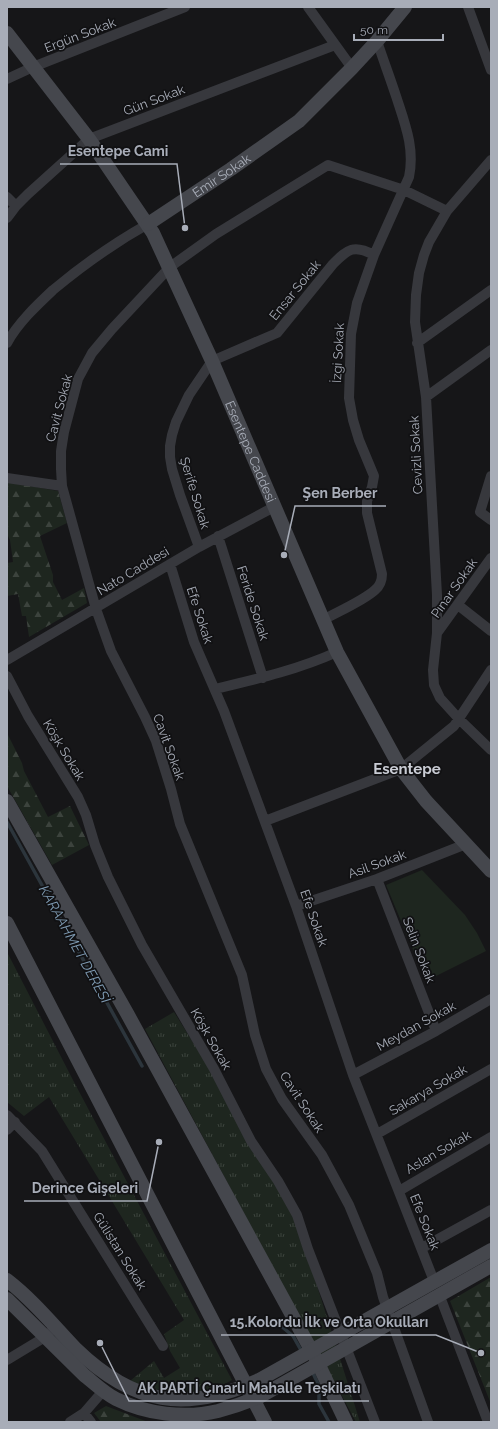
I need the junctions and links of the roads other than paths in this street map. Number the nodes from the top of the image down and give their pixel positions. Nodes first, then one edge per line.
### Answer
1 (185, 7) edge
2 (308, 7) edge
3 (405, 7) edge
4 (468, 7) edge
5 (7, 33) edge
6 (377, 41) junction
7 (335, 44) junction
8 (33, 67) junction
9 (352, 68) junction
10 (491, 70) edge
11 (7, 79) edge
12 (89, 139) junction
13 (491, 160) edge
14 (404, 190) junction
15 (7, 197) edge
16 (16, 206) junction
17 (448, 211) junction
18 (7, 218) edge
19 (148, 224) junction
20 (374, 255) junction
21 (170, 267) junction
22 (491, 290) edge
23 (7, 343) edge
24 (417, 343) junction
25 (491, 350) edge
26 (212, 361) junction
27 (426, 397) junction
28 (491, 476) edge
29 (7, 478) edge
30 (62, 486) junction
31 (274, 507) junction
32 (491, 520) edge
33 (218, 536) junction
34 (199, 547) junction
35 (491, 558) edge
36 (170, 564) junction
37 (458, 605) junction
38 (96, 609) junction
39 (323, 620) junction
40 (491, 631) edge
41 (437, 633) junction
42 (337, 652) junction
43 (7, 660) edge
44 (491, 670) edge
45 (7, 676) edge
46 (263, 678) junction
47 (215, 689) junction
48 (459, 719) junction
49 (491, 750) edge
50 (401, 769) junction
51 (7, 802) edge
52 (265, 821) junction
53 (466, 844) junction
54 (491, 871) edge
55 (377, 879) junction
56 (296, 906) junction
57 (7, 923) edge
58 (491, 999) edge
59 (436, 1031) junction
60 (491, 1069) edge
61 (353, 1075) junction
62 (11, 1119) edge
63 (7, 1130) edge
64 (377, 1134) junction
65 (491, 1136) edge
66 (399, 1191) junction
67 (491, 1210) edge
68 (422, 1248) junction
69 (491, 1250) edge
70 (491, 1266) edge
71 (7, 1280) edge
72 (434, 1281) junction
73 (439, 1294) junction
74 (7, 1299) edge
75 (55, 1327) junction
76 (46, 1337) junction
77 (163, 1346) dead end
78 (7, 1360) edge
79 (103, 1391) junction
80 (84, 1413) junction
81 (70, 1422) edge
82 (91, 1422) edge
83 (265, 1422) edge
84 (346, 1422) edge
85 (374, 1422) edge
86 (428, 1422) edge
87 (488, 1422) edge

1 - 8 street, Ergün Sokak
2 - 7 street
3 - 6 street, Emir Sokak
4 - 10 street
5 - 8 street, Esentepe Caddesi
6 - 9 street, Emir Sokak
6 - 14 street, İzgi Sokak
7 - 9 street
7 - 12 street, Gün Sokak
8 - 11 street, Ergün Sokak
8 - 12 street, Esentepe Caddesi
9 - 19 street, Emir Sokak
12 - 16 street, Gün Sokak
12 - 19 street, Esentepe Caddesi
13 - 17 street, Cevizli Sokak
14 - 17 street
14 - 20 street, İzgi Sokak
14 - 21 street, Cavit Sokak
15 - 16 street
16 - 18 street, Gün Sokak
17 - 24 street, Cevizli Sokak
19 - 21 street, Esentepe Caddesi
19 - 23 street, Emir Sokak
20 - 26 street, Ensar Sokak
20 - 39 street, İzgi Sokak
21 - 26 street, Esentepe Caddesi
21 - 30 street, Cavit Sokak
22 - 24 street
24 - 27 street, Cevizli Sokak
25 - 27 street
26 - 31 street, Esentepe Caddesi
26 - 34 street, Şerife Sokak
27 - 41 street, Cevizli Sokak
28 - 32 street
29 - 30 street
30 - 38 street, Cavit Sokak
31 - 33 street, Nato Caddesi
31 - 39 street, Esentepe Caddesi
33 - 34 street, Nato Caddesi
33 - 46 street, Feride Sokak
34 - 36 street, Nato Caddesi
35 - 37 street, Pınar Sokak
36 - 38 street, Nato Caddesi
36 - 47 street, Efe Sokak
37 - 40 street
37 - 41 street, Pınar Sokak
38 - 43 street, Nato Caddesi
38 - 86 street, Cavit Sokak
39 - 42 street, Esentepe Caddesi
41 - 48 street, Cevizli Sokak
42 - 46 street
42 - 50 street, Esentepe Caddesi
44 - 48 street
45 - 85 street, Köşk Sokak
46 - 47 street
47 - 52 street, Efe Sokak
48 - 49 street, Cevizli Sokak
48 - 50 street
50 - 52 street
50 - 53 street, Esentepe Caddesi
51 - 84 street
52 - 56 street, Efe Sokak
53 - 54 street, Esentepe Caddesi
53 - 55 street, Asil Sokak
55 - 56 street, Asil Sokak
55 - 59 street, Selin Sokak
56 - 61 street, Efe Sokak
57 - 83 street
58 - 59 street, Meydan Sokak
59 - 61 street, Meydan Sokak
60 - 64 street, Sakarya Sokak
61 - 64 street, Efe Sokak
62 - 63 street
62 - 77 street, Gülistan Sokak
64 - 66 street, Efe Sokak
65 - 66 street, Aslan Sokak
66 - 68 street, Efe Sokak
67 - 68 street
68 - 72 street, Efe Sokak
69 - 72 street
70 - 73 street
71 - 75 street
72 - 75 street
73 - 79 street
73 - 87 street
74 - 76 street
75 - 76 street
76 - 78 street
76 - 79 street
79 - 80 street
80 - 81 street
80 - 82 street

